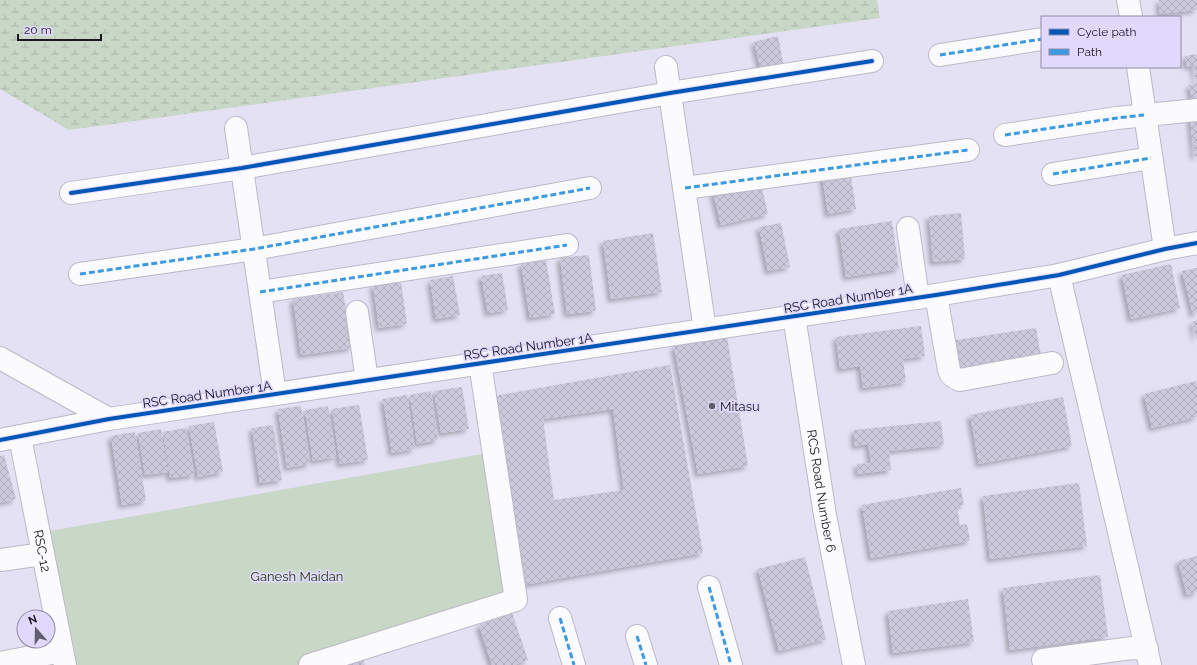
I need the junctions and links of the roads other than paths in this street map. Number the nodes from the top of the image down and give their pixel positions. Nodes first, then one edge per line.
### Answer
1 (1128, 0) edge
2 (1131, 16) edge
3 (1041, 39) edge
4 (940, 55) dead end
5 (872, 61) dead end
6 (666, 67) dead end
7 (1138, 68) edge
8 (670, 93) junction
9 (1197, 110) edge
10 (1144, 115) junction
11 (236, 128) dead end
12 (1005, 135) dead end
13 (968, 150) dead end
14 (1151, 158) junction
15 (242, 168) junction
16 (1054, 174) dead end
17 (590, 188) dead end
18 (685, 188) junction
19 (71, 193) dead end
20 (908, 228) dead end
21 (1197, 243) edge
22 (567, 245) dead end
23 (254, 248) junction
24 (1165, 248) junction
25 (80, 274) dead end
26 (1059, 275) junction
27 (260, 292) junction
28 (927, 296) junction
29 (357, 312) dead end
30 (794, 316) junction
31 (705, 330) junction
32 (0, 358) edge
33 (480, 363) junction
34 (1052, 363) dead end
35 (367, 380) junction
36 (275, 394) junction
37 (109, 419) junction
38 (10, 438) edge
39 (43, 554) junction
40 (0, 560) edge
41 (708, 587) dead end
42 (560, 618) dead end
43 (637, 636) dead end
44 (1149, 657) edge
45 (64, 658) edge
46 (1043, 660) dead end
47 (0, 663) edge
48 (310, 665) edge
49 (574, 665) edge
50 (646, 665) edge
51 (731, 665) edge
52 (854, 665) edge

1 - 2 street
3 - 4 street
5 - 8 street
6 - 8 street
7 - 10 street
8 - 15 street
8 - 18 street
9 - 10 street
10 - 12 street
10 - 14 street
11 - 15 street
13 - 18 street
14 - 16 street
14 - 24 street
15 - 19 street
15 - 23 street
17 - 23 street
18 - 31 street
20 - 28 street
21 - 24 street, RSC Road Number 1A
22 - 27 street
23 - 25 street
23 - 27 street
24 - 26 street, RSC Road Number 1A
26 - 28 street, RSC Road Number 1A
26 - 44 street
27 - 36 street
28 - 30 street, RSC Road Number 1A
28 - 34 street
29 - 35 street
30 - 31 street, RSC Road Number 1A
30 - 52 street, RCS Road Number 6
31 - 33 street, RSC Road Number 1A
32 - 37 street
33 - 35 street, RSC Road Number 1A
33 - 48 street
35 - 36 street, RSC Road Number 1A
36 - 37 street, RSC Road Number 1A
37 - 38 street, RSC Road Number 1A
38 - 39 street, RSC-12
39 - 40 street
39 - 45 street, RSC-12
41 - 51 street
42 - 49 street
43 - 50 street
44 - 46 street
45 - 47 street

